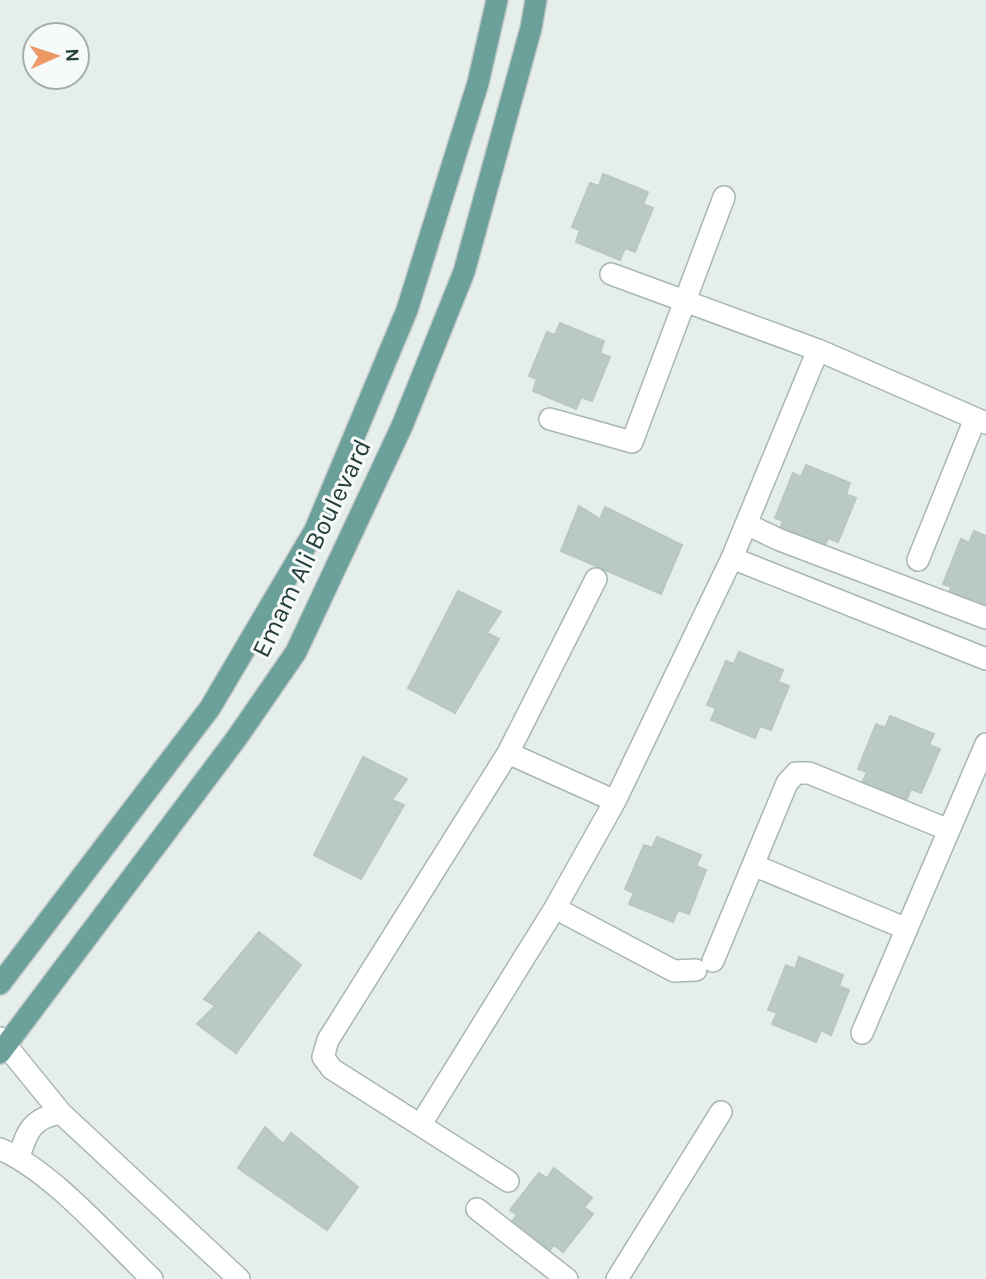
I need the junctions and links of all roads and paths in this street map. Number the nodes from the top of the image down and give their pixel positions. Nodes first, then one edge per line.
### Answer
1 (497, 0) edge
2 (536, 0) edge
3 (724, 197) dead end
4 (611, 274) dead end
5 (684, 299) junction
6 (818, 350) junction
7 (550, 419) dead end
8 (981, 421) edge
9 (746, 524) junction
10 (732, 558) junction
11 (918, 560) dead end
12 (596, 579) dead end
13 (913, 590) junction
14 (986, 618) edge
15 (899, 624) junction
16 (986, 659) edge
17 (986, 744) edge
18 (508, 753) junction
19 (615, 801) junction
20 (949, 830) junction
21 (753, 865) junction
22 (555, 908) junction
23 (906, 929) junction
24 (0, 984) edge
25 (862, 1033) dead end
26 (2, 1045) edge
27 (721, 1112) dead end
28 (61, 1113) junction
29 (421, 1124) junction
30 (10, 1153) edge
31 (508, 1181) dead end
32 (477, 1209) dead end
33 (152, 1279) edge
34 (239, 1279) edge
35 (567, 1279) edge
36 (617, 1279) edge

1 - 24 main road, Emam Ali Boulevard
2 - 26 main road, Emam Ali Boulevard
3 - 5 street
4 - 5 street
5 - 6 street
5 - 7 street
6 - 8 street
6 - 9 street
8 - 11 street
9 - 10 street
9 - 13 street
10 - 15 street
10 - 19 street
12 - 18 street
13 - 14 street
13 - 15 street
15 - 16 street
17 - 20 street
18 - 19 street
18 - 29 street
19 - 22 street
20 - 21 street
20 - 23 street
21 - 22 street
21 - 23 street
22 - 29 street
23 - 25 street
26 - 28 street
27 - 36 street
28 - 30 street
28 - 34 street
29 - 31 street
30 - 33 street
32 - 35 street

